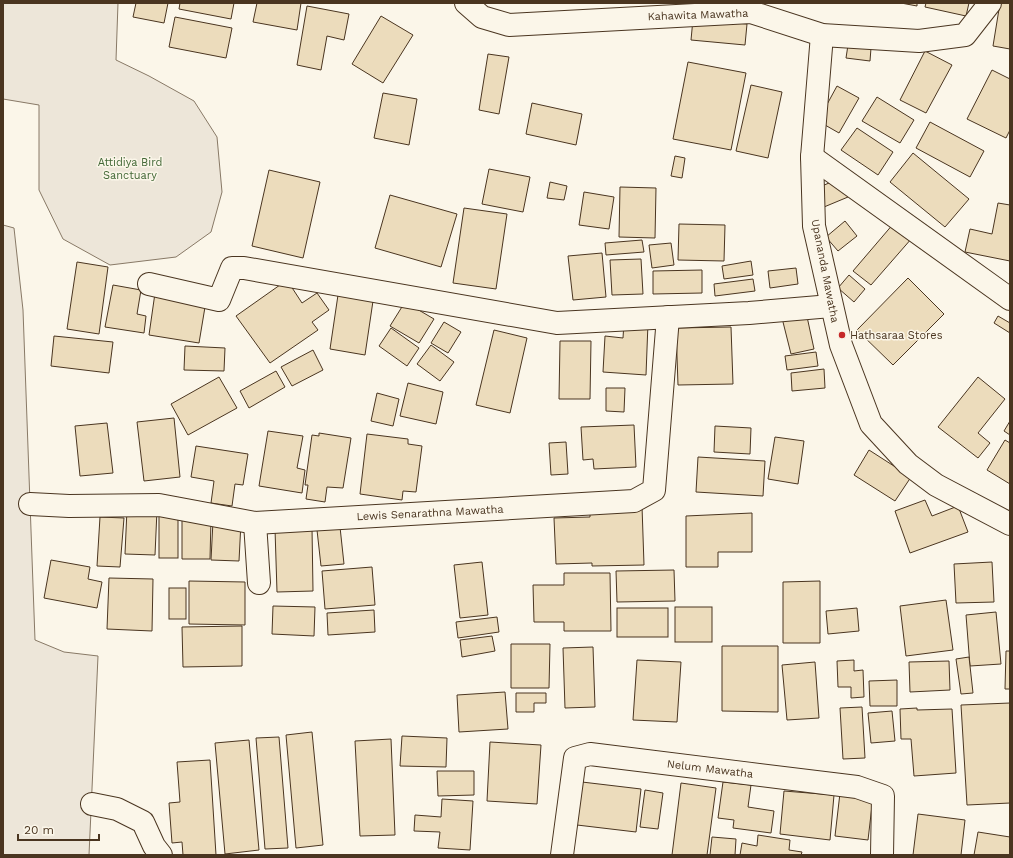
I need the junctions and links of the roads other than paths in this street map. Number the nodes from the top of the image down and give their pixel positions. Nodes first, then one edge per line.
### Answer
1 (466, 3) edge
2 (990, 3) edge
3 (822, 35) junction
4 (812, 157) junction
5 (148, 284) dead end
6 (1010, 299) edge
7 (831, 306) junction
8 (668, 317) junction
9 (30, 504) dead end
10 (255, 523) junction
11 (1010, 524) edge
12 (259, 583) dead end
13 (92, 804) dead end
14 (161, 855) edge
15 (562, 855) edge
16 (882, 855) edge

1 - 3 street, Kahawita Mawatha
2 - 3 street, Kahawita Mawatha
3 - 4 street, Upananda Mawatha
4 - 6 street
4 - 7 street, Upananda Mawatha
5 - 8 street
7 - 8 street
7 - 11 street, Upananda Mawatha
8 - 10 street, Lewis Senarathna Mawatha
9 - 10 street, Lewis Senarathna Mawatha
10 - 12 street
13 - 14 street
15 - 16 street, Nelum Mawatha

